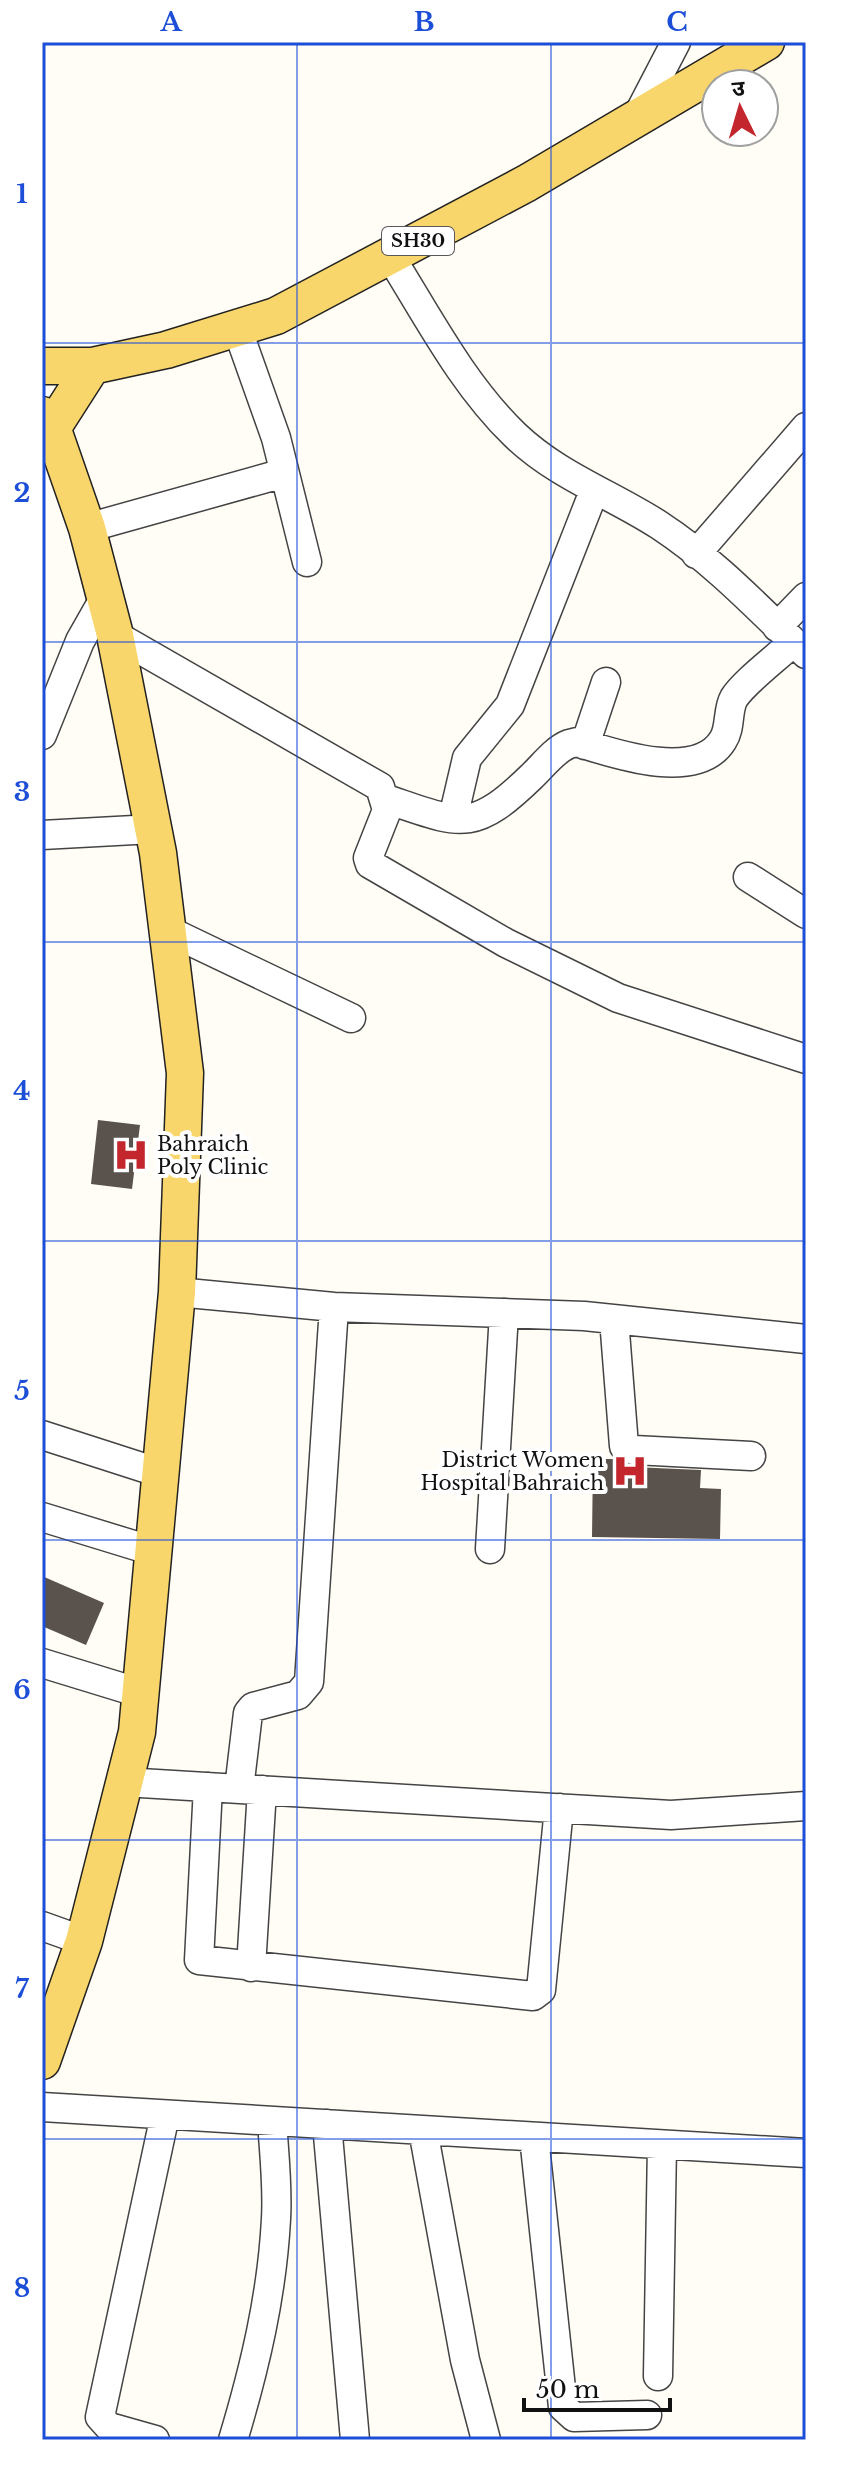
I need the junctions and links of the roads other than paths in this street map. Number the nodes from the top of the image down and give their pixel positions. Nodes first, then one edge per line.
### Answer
1 (676, 42) edge
2 (758, 44) edge
3 (636, 119) junction
4 (390, 256) junction
5 (237, 328) junction
6 (42, 366) edge
7 (92, 366) junction
8 (47, 422) edge
9 (806, 427) edge
10 (284, 473) junction
11 (594, 491) junction
12 (87, 528) junction
13 (696, 554) junction
14 (307, 562) dead end
15 (105, 597) junction
16 (806, 597) edge
17 (115, 635) junction
18 (792, 641) edge
19 (606, 682) dead end
20 (42, 735) edge
21 (585, 745) junction
22 (386, 799) junction
23 (453, 818) junction
24 (153, 829) junction
25 (42, 835) edge
26 (748, 877) dead end
27 (806, 914) edge
28 (167, 930) junction
29 (351, 1018) dead end
30 (806, 1059) edge
31 (177, 1292) junction
32 (334, 1307) junction
33 (504, 1313) junction
34 (614, 1319) junction
35 (806, 1339) edge
36 (42, 1435) edge
37 (751, 1456) dead end
38 (160, 1473) junction
39 (42, 1517) edge
40 (490, 1549) dead end
41 (153, 1551) junction
42 (42, 1663) edge
43 (140, 1693) junction
44 (124, 1782) junction
45 (208, 1787) junction
46 (250, 1789) junction
47 (806, 1806) edge
48 (559, 1808) junction
49 (42, 1926) edge
50 (84, 1941) junction
51 (251, 1967) junction
52 (42, 2061) edge
53 (42, 2107) edge
54 (165, 2115) junction
55 (272, 2121) junction
56 (327, 2124) junction
57 (423, 2130) junction
58 (534, 2137) junction
59 (662, 2145) junction
60 (806, 2153) edge
61 (658, 2376) dead end
62 (647, 2415) dead end
63 (155, 2440) edge
64 (233, 2440) edge
65 (355, 2440) edge
66 (486, 2440) edge

1 - 3 street
2 - 3 main road, SH30
3 - 4 main road, SH30
4 - 5 main road, SH30
4 - 11 street
5 - 7 main road, SH30
5 - 10 street
6 - 7 main road, SH30
7 - 8 main road
8 - 12 main road
9 - 13 street
10 - 12 street
10 - 14 street
11 - 13 street
11 - 23 street
12 - 15 main road
13 - 18 street
15 - 17 main road
15 - 20 street
16 - 18 street
17 - 22 street
17 - 24 main road
18 - 21 street
19 - 21 street
21 - 23 street
22 - 23 street
22 - 30 street
24 - 25 street
24 - 28 main road
26 - 27 street
28 - 29 street
28 - 31 main road
31 - 32 street
31 - 38 main road
32 - 33 street
32 - 46 street
33 - 34 street
33 - 40 street
34 - 35 street
34 - 37 street
36 - 38 street
38 - 41 main road
39 - 41 street
41 - 43 main road
42 - 43 street
43 - 44 main road
44 - 45 street
44 - 50 main road
45 - 46 street
45 - 51 street
46 - 48 street
46 - 51 street
47 - 48 street
48 - 51 street
49 - 50 street
50 - 52 main road
53 - 54 street
54 - 55 street
54 - 63 street
55 - 56 street
55 - 64 street
56 - 57 street
56 - 65 street
57 - 58 street
57 - 66 street
58 - 59 street
58 - 62 street
59 - 60 street
59 - 61 street

